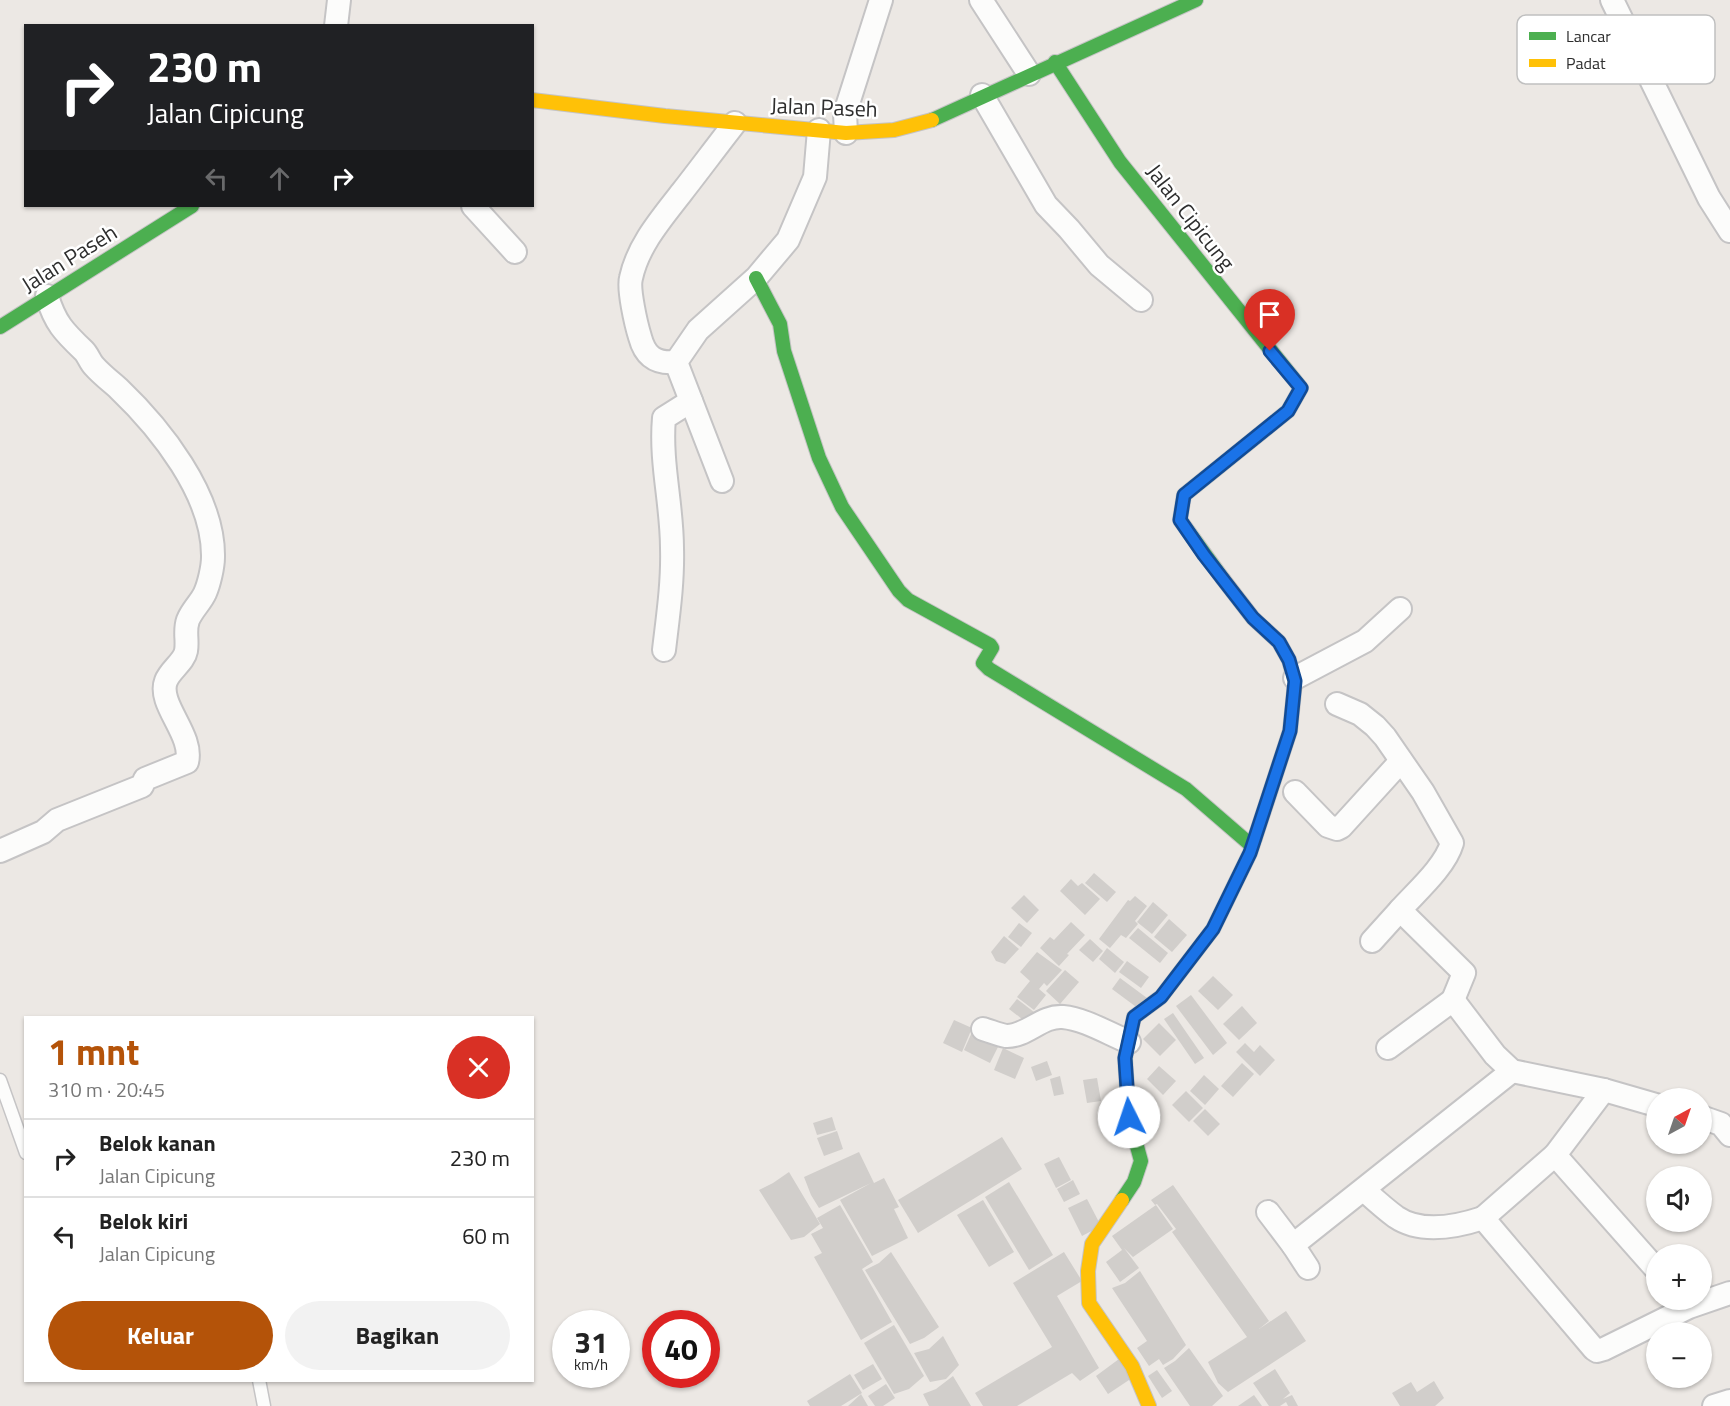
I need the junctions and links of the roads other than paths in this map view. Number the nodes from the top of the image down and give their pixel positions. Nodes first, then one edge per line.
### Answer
1 (339, 0) edge
2 (882, 0) edge
3 (981, 0) edge
4 (1196, 0) edge
5 (1612, 0) edge
6 (1619, 15) edge
7 (336, 24) edge
8 (1055, 62) junction
9 (1029, 74) junction
10 (1653, 84) edge
11 (982, 95) junction
12 (534, 100) edge
13 (735, 123) junction
14 (819, 130) junction
15 (846, 133) junction
16 (190, 207) edge
17 (474, 207) edge
18 (1730, 231) edge
19 (515, 252) dead end
20 (756, 278) junction
21 (47, 296) junction
22 (1141, 300) dead end
23 (0, 327) edge
24 (676, 362) junction
25 (691, 401) junction
26 (722, 481) dead end
27 (1400, 609) dead end
28 (664, 650) dead end
29 (1295, 680) junction
30 (1337, 704) dead end
31 (1401, 761) junction
32 (1295, 792) dead end
33 (1252, 846) junction
34 (0, 851) edge
35 (1400, 910) junction
36 (1372, 941) dead end
37 (1453, 1000) junction
38 (983, 1029) dead end
39 (1129, 1042) junction
40 (1388, 1048) dead end
41 (1512, 1071) junction
42 (0, 1080) edge
43 (1604, 1090) junction
44 (1646, 1102) edge
45 (1712, 1121) edge
46 (1730, 1135) edge
47 (24, 1147) edge
48 (1555, 1155) junction
49 (1364, 1190) junction
50 (1268, 1212) dead end
51 (1483, 1218) junction
52 (1293, 1245) junction
53 (1646, 1258) edge
54 (1308, 1268) dead end
55 (1730, 1293) edge
56 (1712, 1297) edge
57 (1673, 1310) edge
58 (259, 1382) edge
59 (1730, 1401) edge
60 (264, 1406) edge
61 (1149, 1406) edge
62 (1714, 1406) edge

1 - 7 street
2 - 15 street
3 - 9 street
4 - 8 street, Jalan Paseh
5 - 6 street
8 - 9 street, Jalan Paseh
8 - 29 street, Jalan Cipicung
9 - 11 street, Jalan Paseh
10 - 18 street
11 - 15 street, Jalan Paseh
11 - 22 street
12 - 13 street, Jalan Paseh
13 - 14 street, Jalan Paseh
13 - 24 street
14 - 15 street, Jalan Paseh
14 - 20 street
16 - 21 street, Jalan Paseh
17 - 19 street
20 - 24 street
20 - 33 street
21 - 23 street, Jalan Paseh
21 - 34 street
24 - 25 street
25 - 26 street
25 - 28 street
27 - 29 street
29 - 33 street, Jalan Cipicung
30 - 31 street
31 - 32 street
31 - 35 street
33 - 39 street, Jalan Cipicung
35 - 36 street
35 - 37 street
37 - 40 street
37 - 41 street
38 - 39 street
39 - 61 street, Jalan Cipicung
41 - 43 street
41 - 49 street
42 - 47 lane
43 - 44 street
43 - 48 street
45 - 46 street
48 - 51 street
48 - 53 street
49 - 51 street
49 - 52 street
50 - 52 street
51 - 57 street
52 - 54 street
55 - 56 street
58 - 60 lane
59 - 62 street

